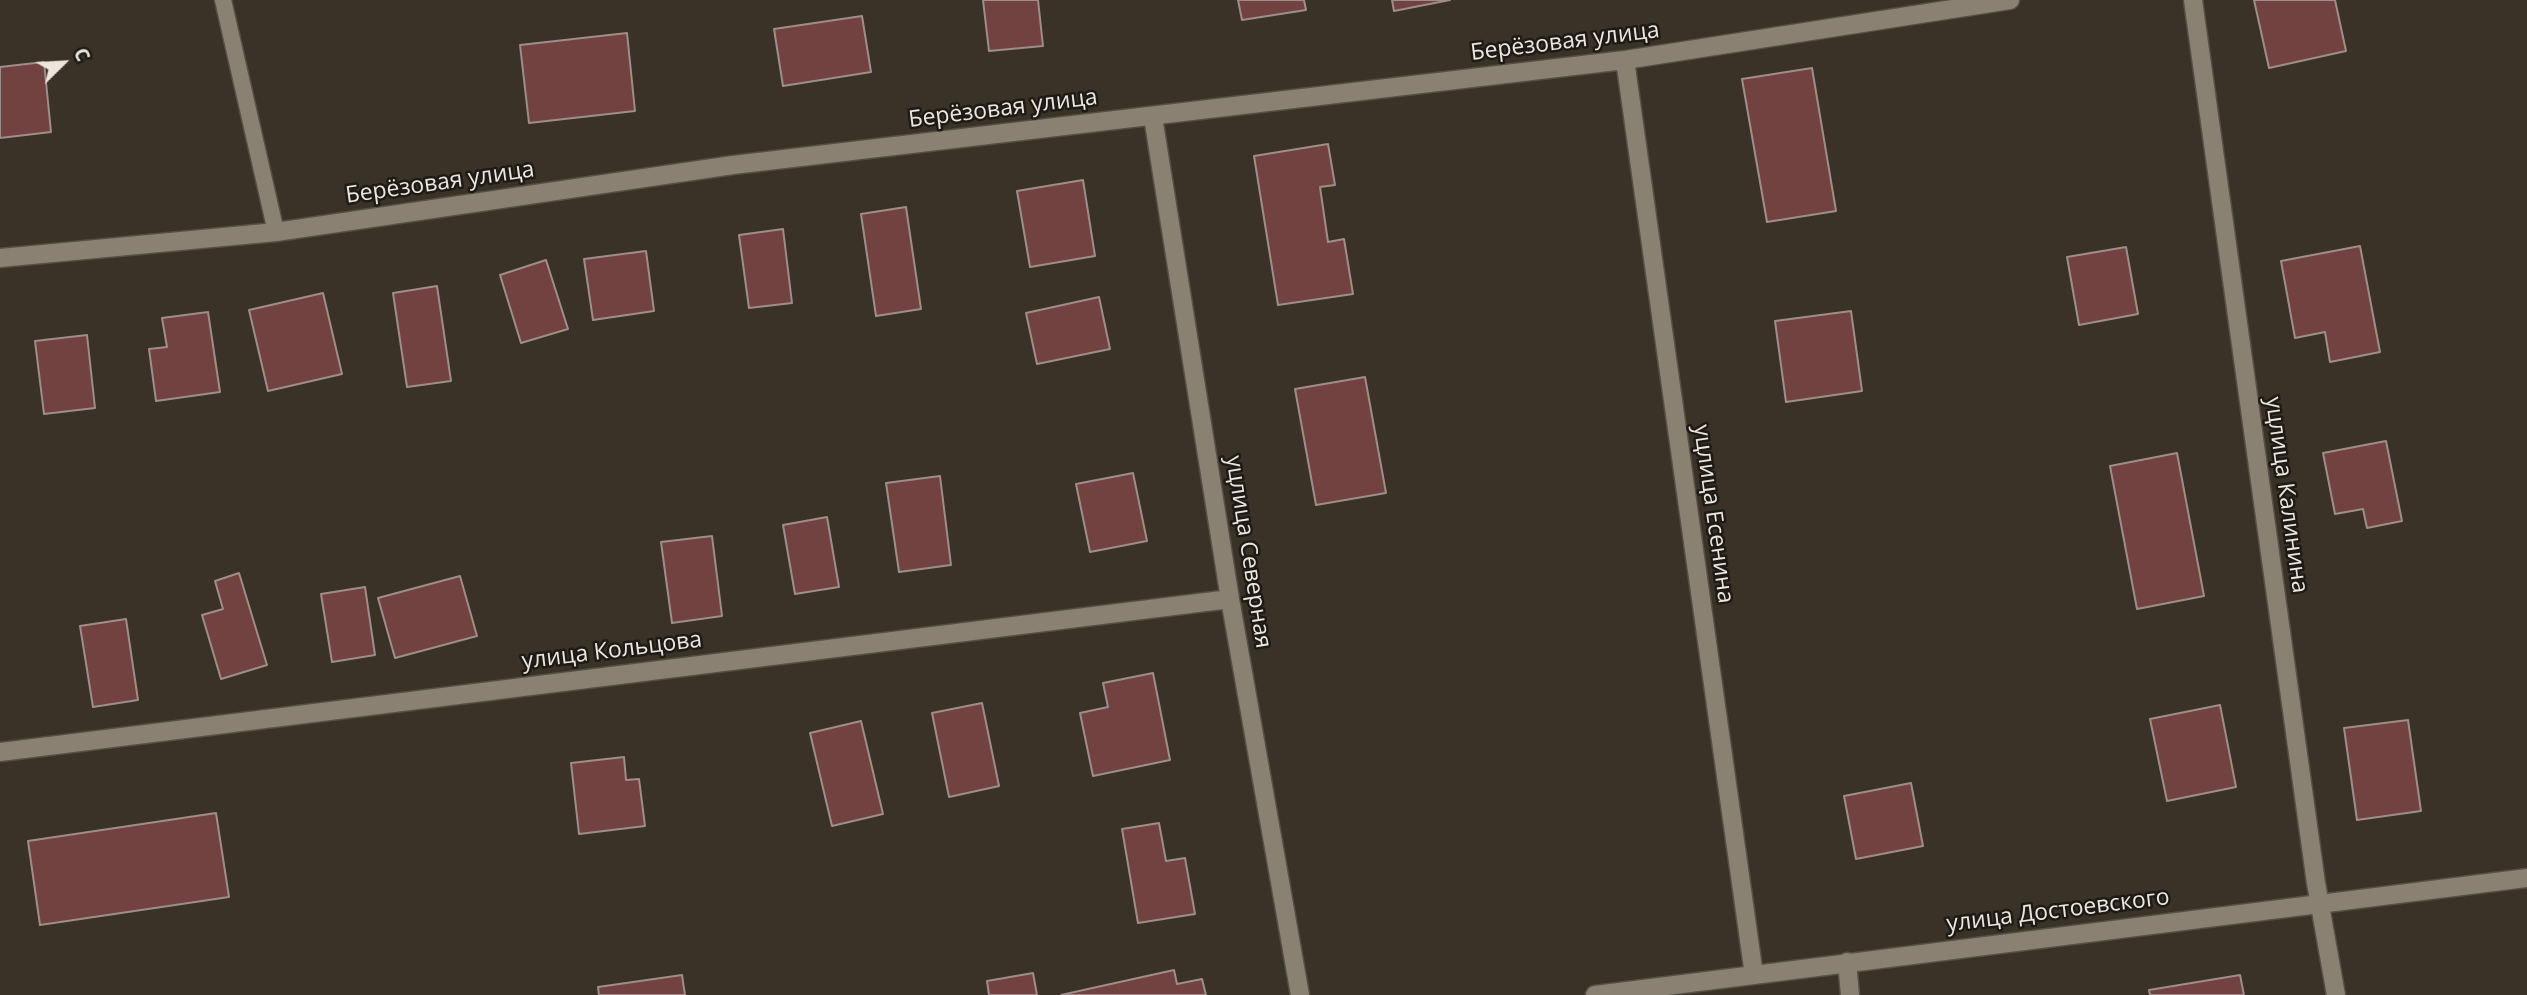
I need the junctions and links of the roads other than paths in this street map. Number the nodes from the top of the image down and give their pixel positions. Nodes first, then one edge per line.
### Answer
1 (223, 0) edge
2 (2010, 0) edge
3 (2193, 0) edge
4 (1625, 60) junction
5 (1153, 117) junction
6 (276, 232) junction
7 (0, 258) edge
8 (1230, 599) junction
9 (0, 752) edge
10 (2527, 878) edge
11 (2319, 904) junction
12 (1847, 962) junction
13 (1754, 975) junction
14 (1300, 995) edge
15 (1595, 995) edge
16 (1850, 995) edge
17 (2336, 995) edge

1 - 6 lane
2 - 4 street, Берёзовая улица
3 - 11 street, уцлица Калинина
4 - 5 street, Берёзовая улица
4 - 13 street, уцлица Есенина
5 - 6 street, Берёзовая улица
5 - 8 street, уцлица Северная
6 - 7 street, Берёзовая улица
8 - 9 street, улица Кольцова
8 - 14 street, уцлица Северная
10 - 11 street, улица Достоевского
11 - 12 street, улица Достоевского
11 - 17 street, уцлица Калинина
12 - 13 street, улица Достоевского
12 - 16 street
13 - 15 street, улица Достоевского

